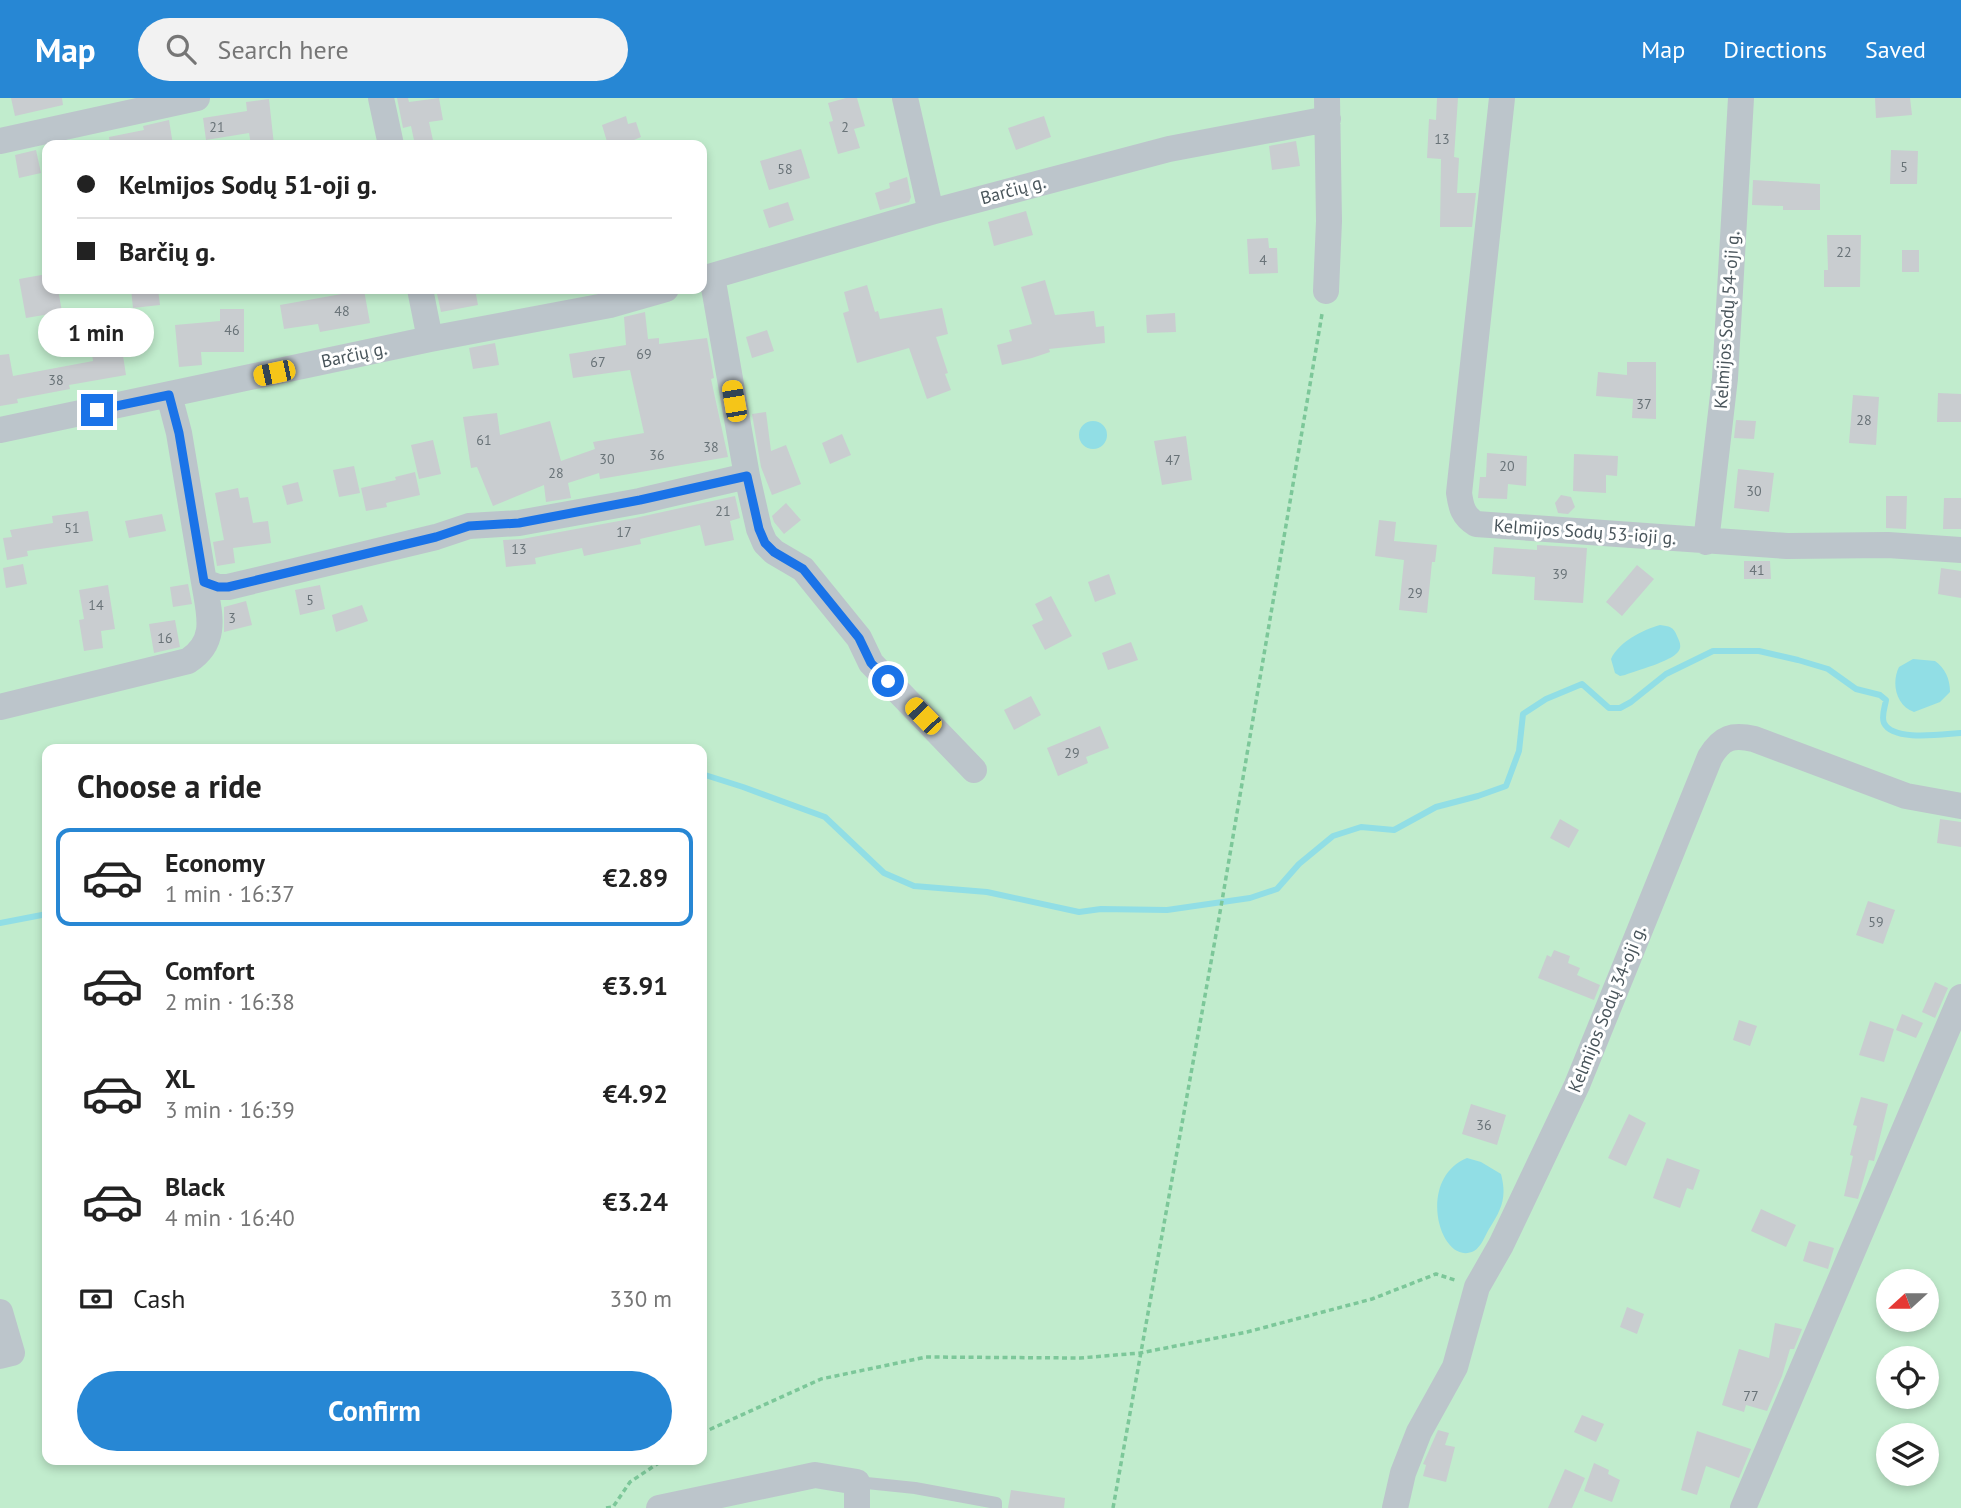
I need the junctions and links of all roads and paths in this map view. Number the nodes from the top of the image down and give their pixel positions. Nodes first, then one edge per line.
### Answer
1 (197, 98) edge
2 (381, 98) edge
3 (905, 98) edge
4 (1502, 98) edge
5 (1741, 98) edge
6 (1327, 108) edge
7 (390, 140) edge
8 (0, 141) edge
9 (930, 212) junction
10 (707, 277) edge
11 (1326, 291) joint
12 (420, 294) edge
13 (648, 294) edge
14 (430, 339) junction
15 (169, 395) junction
16 (0, 430) edge
17 (747, 476) junction
18 (1706, 542) junction
19 (1961, 550) edge
20 (204, 582) junction
21 (0, 707) edge
22 (974, 770) dead end
23 (1961, 806) edge
24 (1961, 997) edge
25 (1477, 1287) junction
26 (0, 1312) edge
27 (1140, 1353) junction
28 (0, 1356) edge
29 (707, 1431) edge
30 (656, 1465) edge
31 (857, 1495) edge
32 (614, 1507) edge
33 (606, 1508) edge
34 (659, 1508) edge
35 (996, 1508) edge
36 (1113, 1508) edge
37 (1395, 1508) edge
38 (1743, 1508) edge

1 - 8 street
2 - 7 street
3 - 9 street
4 - 18 street, Kelmijos Sodų 53-ioji g.
5 - 18 street, Kelmijos Sodų 54-oji g.
6 - 9 street, Barčių g.
6 - 11 street
9 - 10 street, Barčių g.
10 - 17 street
11 - 27 path
12 - 14 street
13 - 14 street, Barčių g.
14 - 15 street, Barčių g.
15 - 16 street, Barčių g.
15 - 20 street
17 - 20 street
17 - 22 street
18 - 19 street, Kelmijos Sodų 53-ioji g.
20 - 21 street
23 - 25 street, Kelmijos Sodų 34-oji g.
24 - 38 street
25 - 27 path
25 - 37 street, Kelmijos Sodų 34-oji g.
26 - 28 street
27 - 29 path
27 - 36 path
30 - 32 path
31 - 34 street
31 - 35 lane
32 - 33 path

